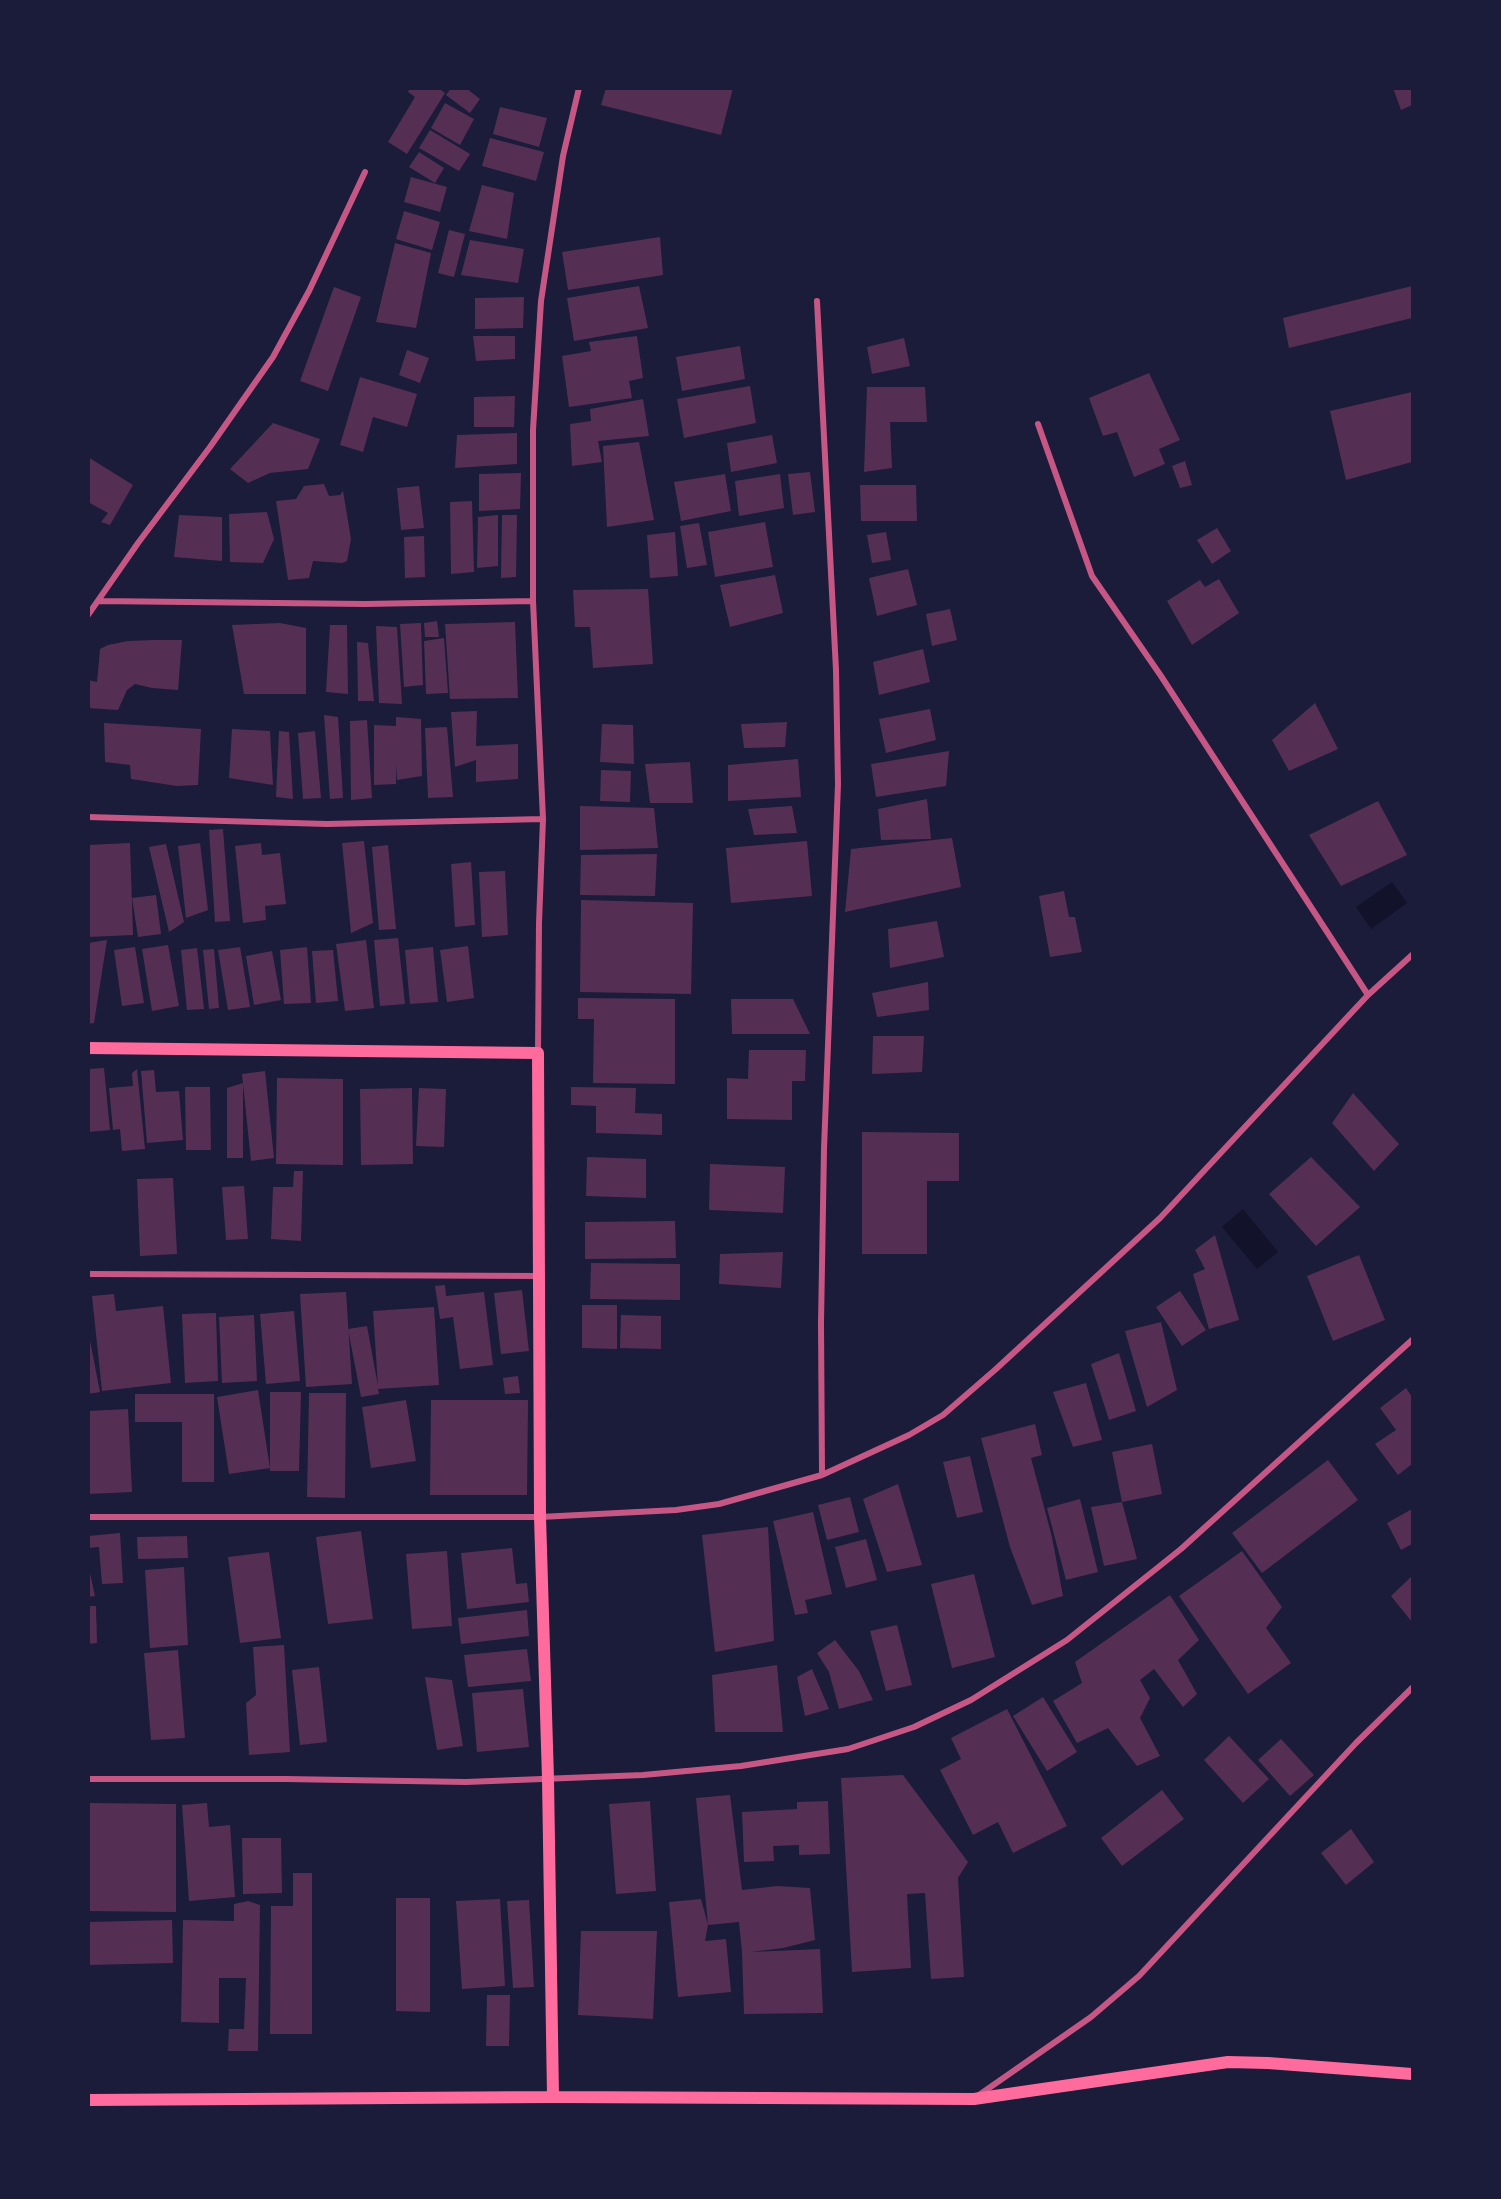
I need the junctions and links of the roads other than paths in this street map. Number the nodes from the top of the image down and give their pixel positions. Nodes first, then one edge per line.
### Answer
1 (579, 88) edge
2 (365, 172) dead end
3 (817, 301) dead end
4 (1038, 424) dead end
5 (98, 601) junction
6 (533, 601) junction
7 (88, 615) edge
8 (88, 817) edge
9 (543, 819) junction
10 (1413, 955) edge
11 (1368, 995) junction
12 (88, 1048) edge
13 (538, 1053) junction
14 (88, 1274) edge
15 (540, 1276) junction
16 (1413, 1340) edge
17 (822, 1474) junction
18 (88, 1517) edge
19 (540, 1517) junction
20 (1413, 1688) edge
21 (88, 1779) edge
22 (548, 1779) junction
23 (1413, 2074) edge
24 (553, 2097) junction
25 (974, 2099) junction
26 (88, 2100) edge

1 - 6 street
2 - 5 street
3 - 17 street
4 - 11 street
5 - 6 street
5 - 7 street
6 - 9 street
8 - 9 street
9 - 13 street
10 - 11 street
11 - 17 street
12 - 13 main road
13 - 15 main road
14 - 15 street
15 - 19 main road
16 - 22 street
17 - 19 street
18 - 19 street
19 - 22 main road
20 - 25 street
21 - 22 street
22 - 24 main road
23 - 25 main road
24 - 25 main road
24 - 26 main road

